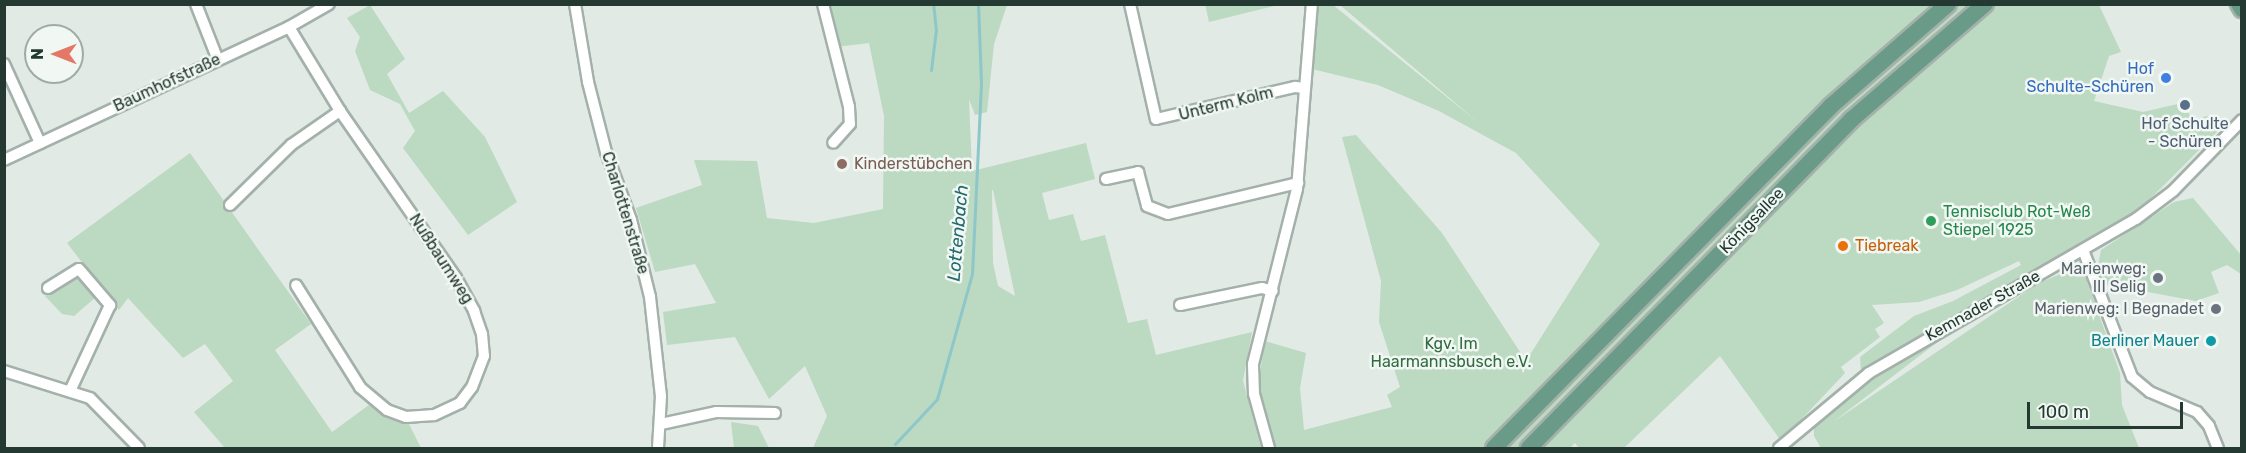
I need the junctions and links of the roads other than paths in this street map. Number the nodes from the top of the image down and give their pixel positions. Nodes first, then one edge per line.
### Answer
1 (196, 4) edge
2 (329, 4) edge
3 (576, 4) edge
4 (823, 4) edge
5 (1130, 4) edge
6 (1312, 4) edge
7 (1947, 4) edge
8 (1985, 4) edge
9 (2239, 4) edge
10 (2241, 9) edge
11 (289, 27) junction
12 (218, 60) junction
13 (4, 64) edge
14 (1305, 88) junction
15 (340, 111) junction
16 (2241, 120) edge
17 (40, 142) junction
18 (833, 143) dead end
19 (4, 159) edge
20 (1107, 179) dead end
21 (1298, 183) junction
22 (230, 205) dead end
23 (2083, 250) junction
24 (297, 285) dead end
25 (48, 288) dead end
26 (1273, 291) junction
27 (1180, 305) dead end
28 (4, 371) edge
29 (70, 391) junction
30 (775, 413) dead end
31 (661, 424) junction
32 (139, 448) edge
33 (658, 448) edge
34 (1269, 448) edge
35 (1494, 448) edge
36 (1529, 448) edge
37 (1779, 448) edge
38 (2218, 448) edge

1 - 12 street
2 - 11 street, Baumhofstraße
3 - 31 street, Charlottenstraße
4 - 18 street
5 - 14 street, Unterm Kolm
6 - 14 street
7 - 35 main road, Königsallee
8 - 36 main road, Königsallee
9 - 10 main road
11 - 12 street, Baumhofstraße
11 - 15 street, Nußbaumweg
12 - 17 street, Baumhofstraße
13 - 17 street
14 - 21 street
15 - 22 street
15 - 24 street, Nußbaumweg
16 - 23 street, Kemnader Straße
17 - 19 street, Baumhofstraße
20 - 21 street
21 - 26 street
23 - 37 street, Kemnader Straße
23 - 38 street
25 - 29 street
26 - 27 street
26 - 34 street
28 - 29 street
29 - 32 street
30 - 31 street
31 - 33 street, Charlottenstraße

